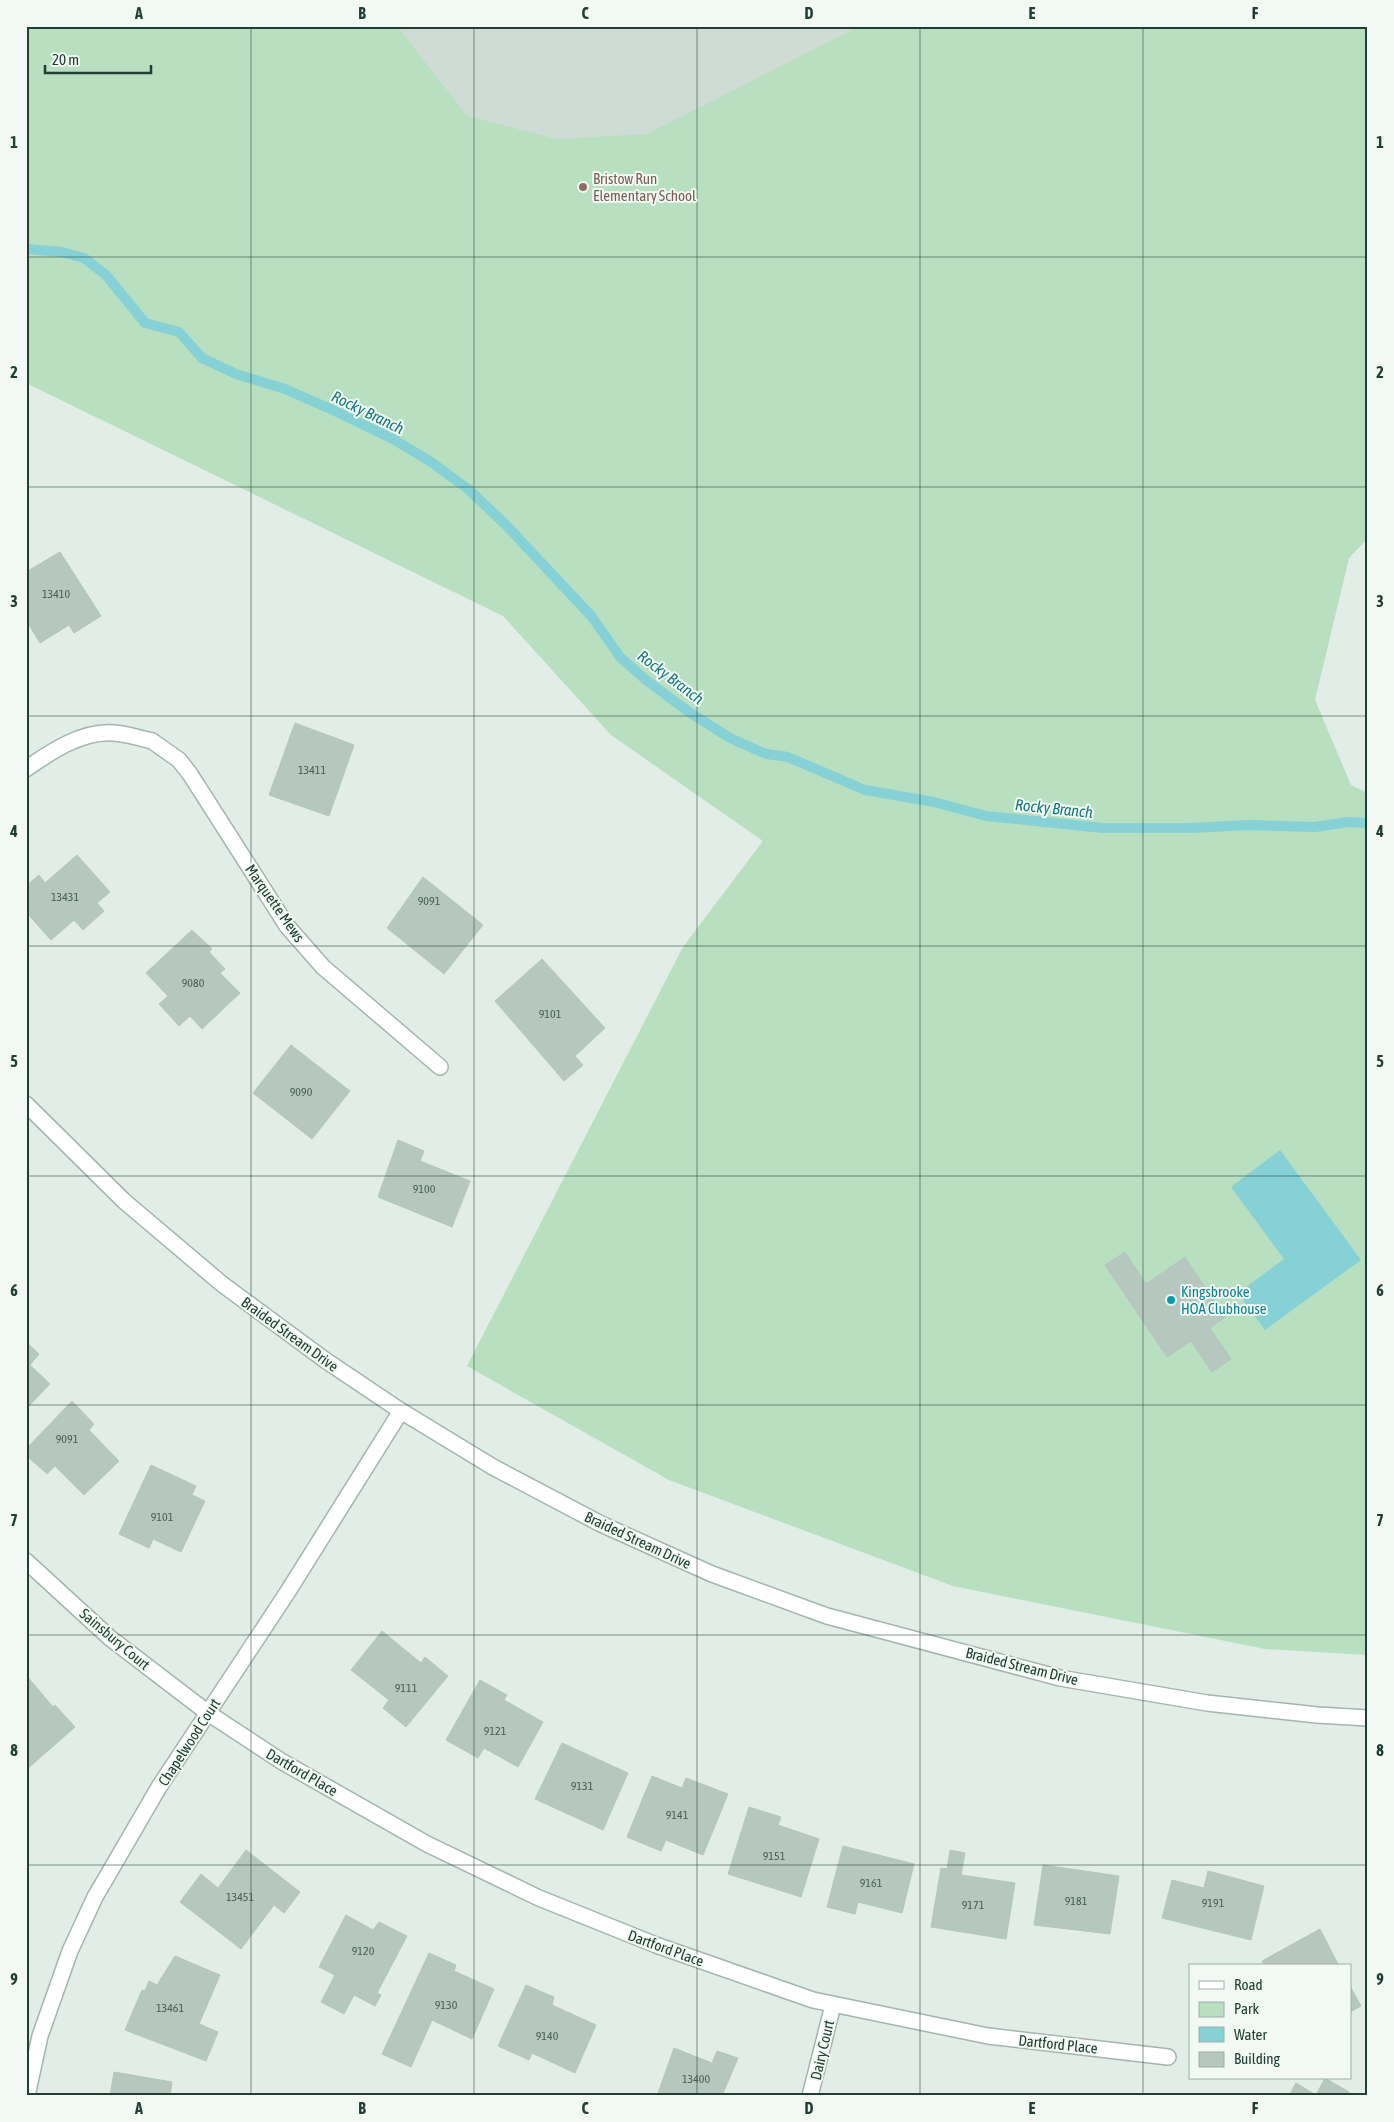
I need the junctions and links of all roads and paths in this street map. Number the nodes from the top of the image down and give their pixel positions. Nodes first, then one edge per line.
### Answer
1 (26, 769) edge
2 (440, 1067) dead end
3 (26, 1104) edge
4 (401, 1411) junction
5 (26, 1561) edge
6 (208, 1713) junction
7 (1368, 1718) edge
8 (833, 2005) junction
9 (1168, 2056) dead end
10 (27, 2096) edge
11 (810, 2096) edge

1 - 2 street, Marquette Mews
3 - 4 street, Braided Stream Drive
4 - 6 street, Chapelwood Court
4 - 7 street, Braided Stream Drive
5 - 6 street, Sainsbury Court
6 - 8 street, Dartford Place
6 - 10 street, Chapelwood Court
8 - 9 street, Dartford Place
8 - 11 street, Dairy Court

